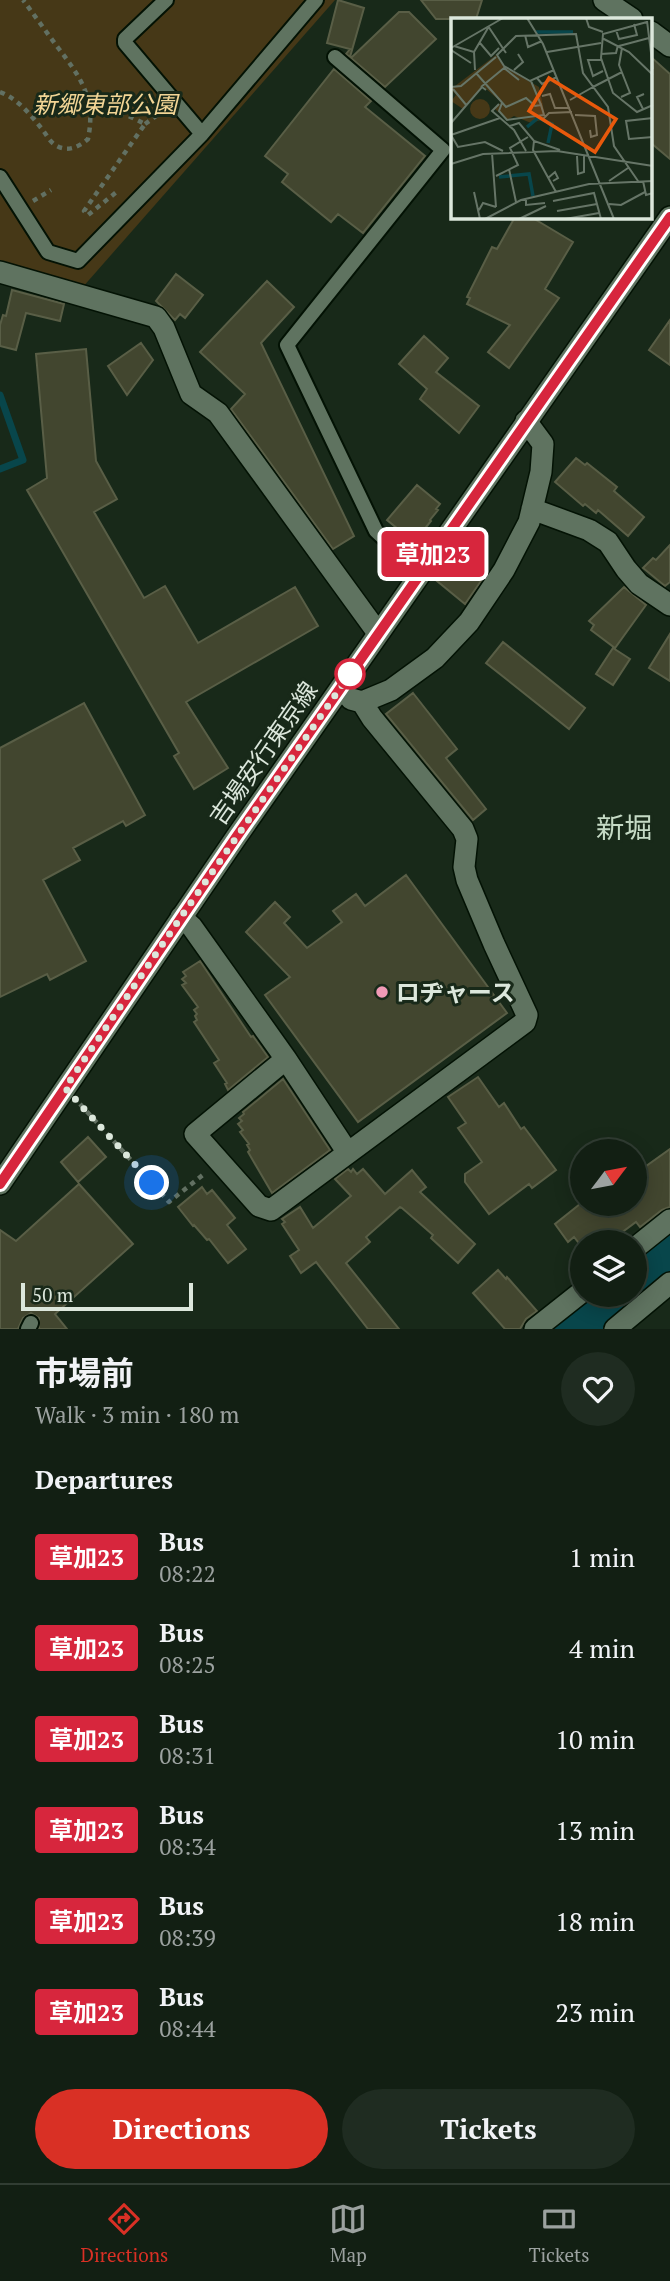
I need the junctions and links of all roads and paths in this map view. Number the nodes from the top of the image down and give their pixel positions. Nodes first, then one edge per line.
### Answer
1 (23, 0) edge
2 (166, 0) edge
3 (316, 0) edge
4 (604, 0) edge
5 (631, 18) edge
6 (652, 33) edge
7 (670, 46) edge
8 (335, 57) dead end
9 (0, 92) edge
10 (90, 111) junction
11 (201, 134) junction
12 (0, 177) edge
13 (128, 183) dead end
14 (670, 217) edge
15 (0, 272) edge
16 (526, 421) junction
17 (532, 509) junction
18 (420, 572) junction
19 (670, 605) edge
20 (378, 633) junction
21 (335, 695) junction
22 (362, 702) junction
23 (181, 917) junction
24 (286, 1059) junction
25 (65, 1088) junction
26 (348, 1153) junction
27 (219, 1161) junction
28 (0, 1184) edge
29 (670, 1220) edge
30 (647, 1238) edge
31 (670, 1283) edge
32 (570, 1301) edge
33 (535, 1329) edge
34 (615, 1329) edge

1 - 10 path
2 - 11 lane
3 - 11 lane
4 - 5 street
6 - 7 street
8 - 18 lane
9 - 10 path
10 - 13 path
11 - 12 lane
14 - 16 street, 吉場安行東京線
15 - 20 street
16 - 17 street
16 - 18 street, 吉場安行東京線
17 - 19 street
17 - 22 street
18 - 20 street, 吉場安行東京線
20 - 21 street, 吉場安行東京線
21 - 22 street
21 - 23 street, 吉場安行東京線
22 - 26 street
23 - 24 street
23 - 25 street, 吉場安行東京線
24 - 26 street
24 - 27 street
25 - 27 path
25 - 28 street, 吉場安行東京線
26 - 27 street
29 - 30 street
31 - 34 street
32 - 33 street

